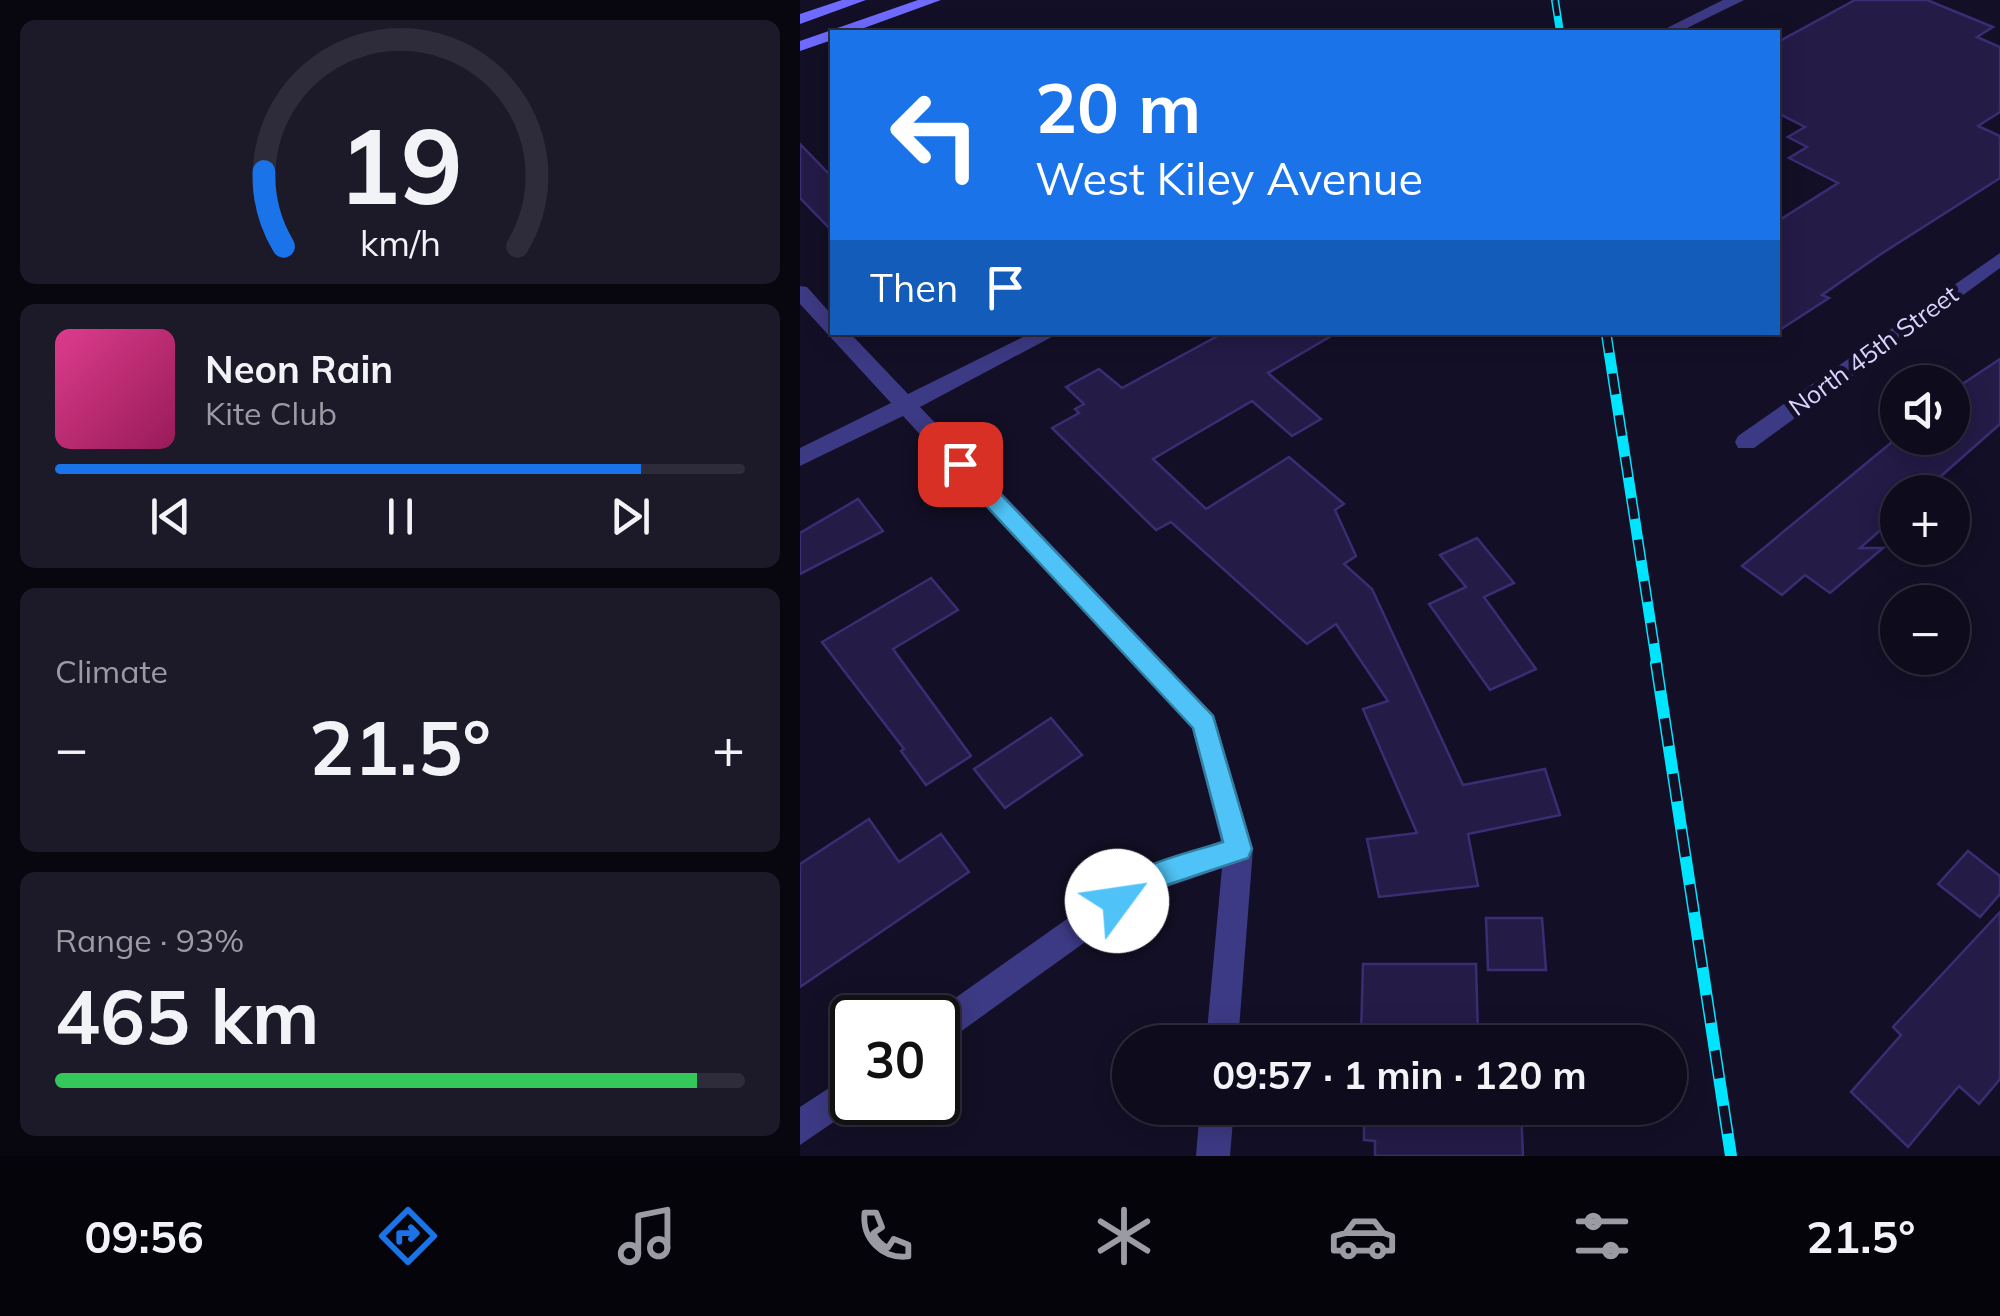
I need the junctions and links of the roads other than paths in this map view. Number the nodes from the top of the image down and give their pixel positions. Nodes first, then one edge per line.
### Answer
1 (858, 0) edge
2 (933, 0) edge
3 (1736, 0) edge
4 (800, 19) edge
5 (847, 30) edge
6 (1671, 30) edge
7 (830, 36) edge
8 (800, 46) edge
9 (2000, 259) edge
10 (800, 292) edge
11 (830, 325) edge
12 (840, 335) edge
13 (1045, 335) edge
14 (905, 406) junction
15 (1746, 442) dead end
16 (800, 458) edge
17 (1238, 849) junction
18 (960, 1014) edge
19 (1223, 1025) edge
20 (830, 1106) edge
21 (1216, 1125) edge
22 (800, 1128) edge
23 (1213, 1156) edge

1 - 4 main road
2 - 5 main road
3 - 6 street
7 - 8 main road
9 - 15 street, North 45th Street
10 - 11 street
12 - 14 street
13 - 14 street
14 - 16 street
14 - 17 street
17 - 18 street
17 - 19 street
20 - 22 street
21 - 23 street

